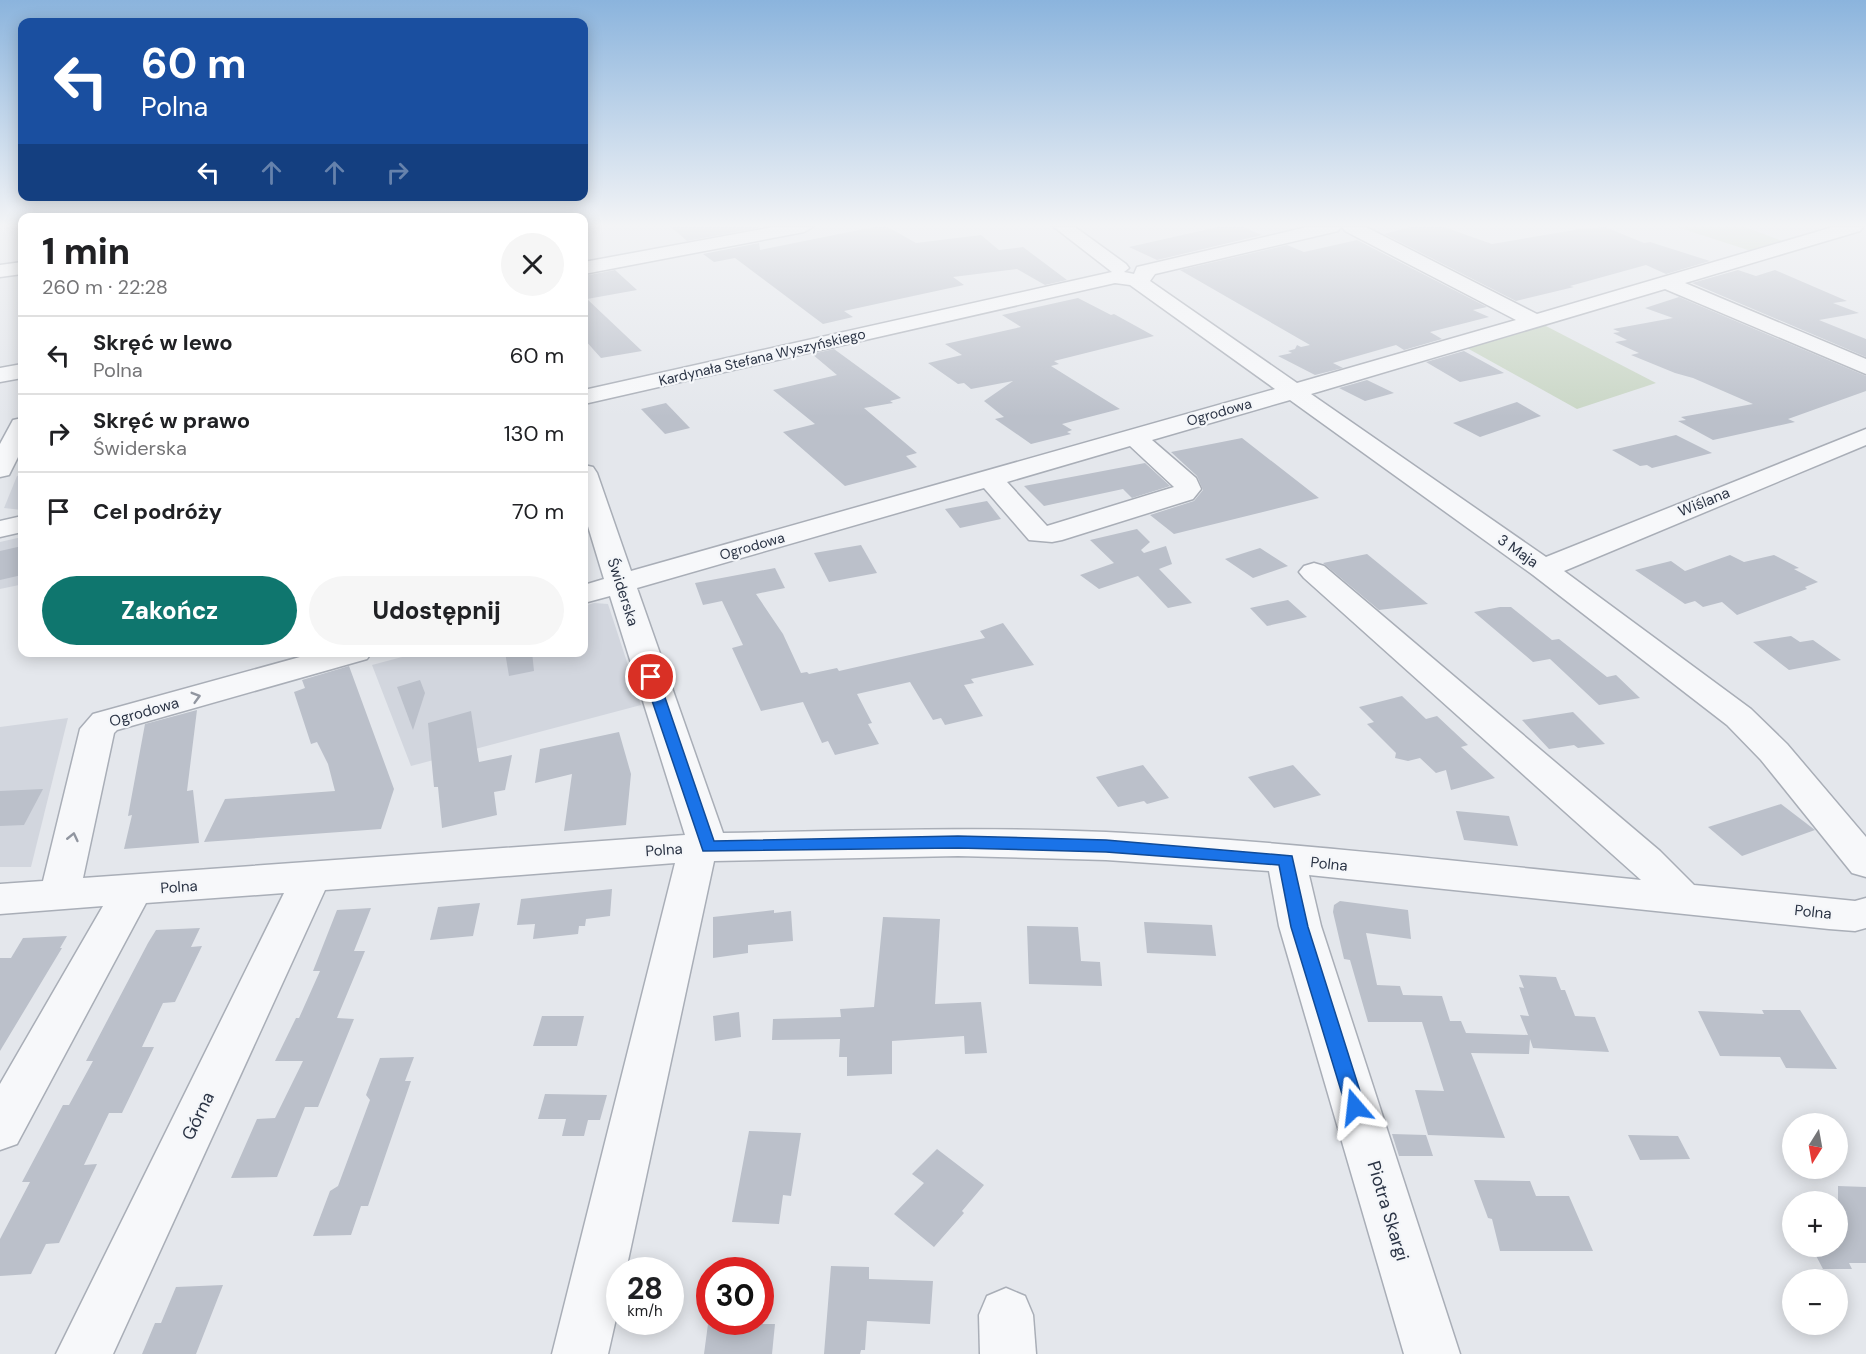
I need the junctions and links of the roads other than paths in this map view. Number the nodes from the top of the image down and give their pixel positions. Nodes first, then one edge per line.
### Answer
1 (1057, 290) edge
2 (1151, 290) edge
3 (1475, 290) edge
4 (1637, 290) edge
5 (1685, 290) edge
6 (1533, 320) junction
7 (1866, 367) edge
8 (18, 372) edge
9 (0, 375) edge
10 (1292, 392) junction
11 (588, 396) edge
12 (18, 433) edge
13 (1866, 436) edge
14 (1134, 437) junction
15 (0, 469) edge
16 (989, 478) junction
17 (588, 485) edge
18 (18, 525) edge
19 (0, 530) edge
20 (1543, 569) junction
21 (1314, 572) dead end
22 (620, 584) junction
23 (588, 593) edge
24 (339, 657) edge
25 (703, 847) junction
26 (1286, 860) junction
27 (1866, 863) edge
28 (309, 877) junction
29 (133, 891) junction
30 (60, 894) junction
31 (0, 898) edge
32 (1683, 899) junction
33 (1866, 913) edge
34 (0, 1129) edge
35 (84, 1354) edge
36 (580, 1354) edge
37 (1432, 1354) edge

1 - 11 street, Kardynała Stefana Wyszyńskiego
2 - 10 street, 3 Maja
3 - 6 street
4 - 6 street, Ogrodowa
5 - 7 street
6 - 10 street, Ogrodowa
8 - 9 street
10 - 14 street, Ogrodowa
10 - 20 street, 3 Maja
12 - 15 street
13 - 20 street, Wiślana
14 - 16 street, Ogrodowa
14 - 16 street
16 - 22 street, Ogrodowa
17 - 22 street, Świderska
18 - 19 street
20 - 27 street, 3 Maja
21 - 32 street
22 - 23 street, Ogrodowa
22 - 25 street, Świderska
30 -> 24 street, Ogrodowa
25 - 26 street, Polna
25 - 28 street, Polna
25 - 36 street
26 - 32 street, Polna
26 - 37 street, Piotra Skargi
28 - 29 street, Polna
28 - 35 street, Górna
29 - 30 street, Polna
29 - 34 street
30 - 31 street, Polna
32 - 33 street, Polna

